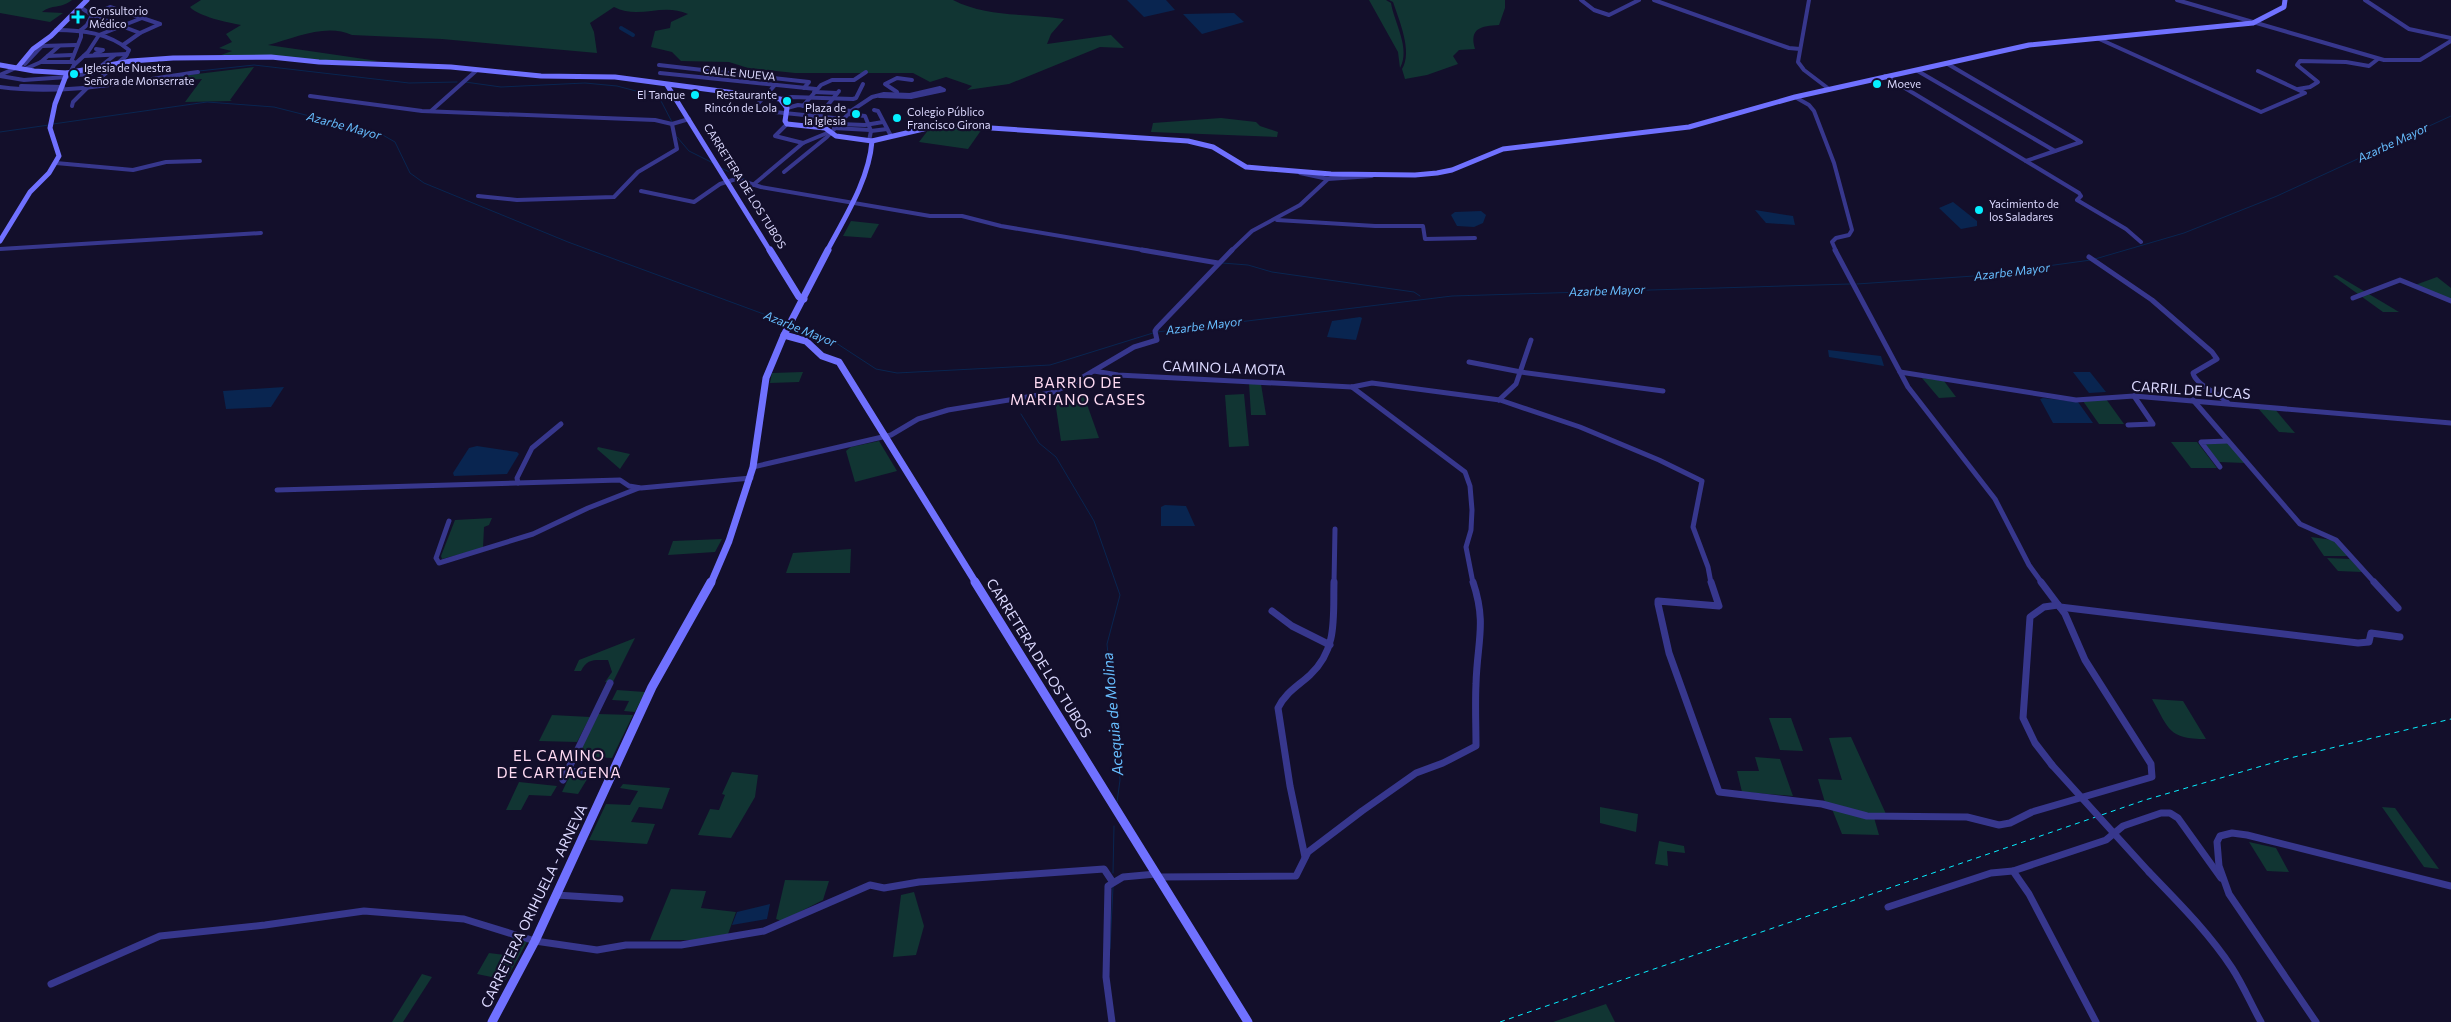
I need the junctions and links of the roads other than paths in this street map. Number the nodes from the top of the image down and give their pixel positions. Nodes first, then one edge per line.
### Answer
1 (87, 0) edge
2 (1581, 0) edge
3 (1639, 0) edge
4 (1654, 0) edge
5 (1809, 0) edge
6 (2176, 0) edge
7 (2285, 0) edge
8 (2365, 0) edge
9 (80, 7) junction
10 (92, 15) junction
11 (142, 18) junction
12 (2253, 23) junction
13 (122, 26) junction
14 (56, 30) junction
15 (82, 30) junction
16 (140, 33) junction
17 (99, 36) junction
18 (2097, 38) junction
19 (2451, 39) edge
20 (76, 45) junction
21 (123, 45) junction
22 (59, 46) junction
23 (96, 49) dead end
24 (1800, 49) junction
25 (127, 54) junction
26 (49, 55) junction
27 (72, 55) junction
28 (115, 55) junction
29 (33, 56) junction
30 (84, 56) junction
31 (92, 56) junction
32 (2378, 59) junction
33 (41, 62) junction
34 (71, 62) junction
35 (77, 62) junction
36 (116, 63) junction
37 (1946, 63) junction
38 (0, 65) edge
39 (659, 65) dead end
40 (101, 66) junction
41 (18, 67) junction
42 (25, 67) junction
43 (477, 70) junction
44 (1916, 70) junction
45 (36, 71) junction
46 (2258, 71) dead end
47 (70, 72) junction
48 (198, 72) dead end
49 (866, 72) dead end
50 (660, 73) dead end
51 (730, 73) junction
52 (0, 75) edge
53 (83, 75) joint
54 (1886, 76) junction
55 (782, 78) junction
56 (26, 80) junction
57 (722, 80) junction
58 (912, 80) dead end
59 (750, 83) junction
60 (863, 84) dead end
61 (667, 85) junction
62 (0, 86) edge
63 (21, 86) junction
64 (90, 86) junction
65 (774, 86) junction
66 (804, 88) junction
67 (62, 89) junction
68 (1829, 89) junction
69 (2298, 89) junction
70 (711, 91) junction
71 (815, 91) junction
72 (738, 94) junction
73 (897, 95) junction
74 (310, 96) dead end
75 (764, 96) junction
76 (879, 96) junction
77 (1795, 97) junction
78 (809, 98) junction
79 (780, 99) junction
80 (834, 99) junction
81 (72, 106) dead end
82 (803, 106) junction
83 (826, 108) junction
84 (787, 110) junction
85 (874, 110) dead end
86 (431, 111) junction
87 (850, 112) junction
88 (819, 116) junction
89 (844, 119) junction
90 (689, 120) junction
91 (884, 122) junction
92 (672, 124) junction
93 (787, 124) junction
94 (839, 124) junction
95 (866, 124) junction
96 (833, 130) junction
97 (870, 130) junction
98 (887, 130) junction
99 (891, 136) junction
100 (871, 141) junction
101 (803, 143) junction
102 (2055, 151) junction
103 (2026, 160) junction
104 (200, 161) dead end
105 (56, 163) junction
106 (784, 172) dead end
107 (1297, 172) junction
108 (1379, 175) junction
109 (1328, 179) junction
110 (727, 181) junction
111 (753, 185) junction
112 (641, 191) dead end
113 (478, 196) dead end
114 (853, 202) junction
115 (1275, 220) junction
116 (261, 233) dead end
117 (1475, 238) dead end
118 (0, 241) edge
119 (2141, 242) dead end
120 (0, 249) edge
121 (2089, 257) dead end
122 (1218, 264) junction
123 (2353, 298) dead end
124 (804, 299) junction
125 (2451, 301) edge
126 (788, 328) junction
127 (1531, 340) dead end
128 (1469, 362) dead end
129 (1094, 371) junction
130 (1521, 372) junction
131 (1900, 372) junction
132 (1352, 387) junction
133 (1663, 391) dead end
134 (2134, 396) junction
135 (1499, 400) junction
136 (2193, 400) junction
137 (2228, 403) junction
138 (2451, 423) edge
139 (560, 424) dead end
140 (2128, 424) dead end
141 (884, 436) junction
142 (2228, 441) junction
143 (754, 467) junction
144 (2220, 467) dead end
145 (751, 478) junction
146 (518, 483) junction
147 (639, 488) junction
148 (277, 490) dead end
149 (449, 521) dead end
150 (1335, 529) dead end
151 (2059, 606) junction
152 (2398, 608) dead end
153 (1272, 611) dead end
154 (2400, 637) dead end
155 (1330, 645) junction
156 (610, 683) dead end
157 (568, 771) junction
158 (611, 776) junction
159 (563, 780) dead end
160 (1305, 857) junction
161 (2013, 871) junction
162 (1157, 876) junction
163 (2222, 879) junction
164 (1112, 881) junction
165 (2451, 886) edge
166 (556, 895) junction
167 (620, 899) dead end
168 (1888, 907) dead end
169 (535, 941) junction
170 (51, 984) dead end
171 (492, 1022) edge
172 (1112, 1022) edge
173 (1248, 1022) edge
174 (2096, 1022) edge
175 (2261, 1022) edge
176 (2316, 1022) edge

1 - 9 main road
2 - 3 street
4 - 24 street
5 - 24 street
6 - 12 street
7 - 12 main road
8 - 19 street
9 - 10 street
9 - 14 main road
10 - 11 street
10 - 13 street
10 - 15 street
11 - 13 street
11 - 16 street
12 - 18 main road
12 - 32 street
13 - 16 street
13 - 17 street
14 - 15 street
14 - 41 main road
15 - 17 street
15 - 20 street
16 - 21 street
17 - 21 street
17 - 30 street
18 - 37 main road
18 - 69 street
19 - 32 street
20 - 22 street
20 - 27 street
21 - 25 street
22 - 26 street
22 - 29 street
23 - 31 street
24 - 68 street
25 - 28 street
25 - 36 street
26 - 27 street
26 - 29 street
26 - 33 street
27 - 34 street
28 - 31 street
28 - 40 street
29 - 42 street
30 - 31 street
30 - 35 street
32 - 69 street
33 - 34 street
33 - 42 street
34 - 35 street
35 - 47 street
36 - 40 main road
36 - 43 main road
36 - 64 street
37 - 44 main road
37 - 102 street
38 - 41 main road
39 - 51 street
40 - 47 main road
41 - 42 main road
41 - 52 street
42 - 45 main road
43 - 61 main road
43 - 86 street
44 - 54 main road
44 - 102 street
45 - 47 main road
45 - 56 street
46 - 69 street
47 - 56 street
47 - 67 main road
48 - 64 street
49 - 71 street
50 - 57 street, CALLE NUEVA
51 - 55 street
51 - 57 street
52 - 56 street
53 - 53 street
54 - 68 main road
54 - 103 street
55 - 65 street
55 - 66 street
56 - 63 street
57 - 59 street, CALLE NUEVA
57 - 70 street
58 - 73 street
59 - 65 street, CALLE NUEVA
59 - 72 street
60 - 80 street
61 - 70 main road
61 - 90 main road, CARRETERA DE LOS TUBOS
62 - 63 street
62 - 67 street
63 - 67 street
64 - 67 street
64 - 81 street
65 - 66 street, CALLE NUEVA
65 - 75 street
66 - 71 street, CALLE NUEVA
67 - 105 main road
68 - 77 main road
70 - 72 main road
71 - 78 street
71 - 80 street, CALLE NUEVA
72 - 75 main road
73 - 76 street
73 - 76 street
74 - 86 street
75 - 79 main road
75 - 84 street
76 - 87 street
77 - 108 main road
77 - 131 street
78 - 79 street
78 - 80 street
78 - 82 street
79 - 84 main road
80 - 83 street
82 - 83 street
82 - 84 street
83 - 87 street
83 - 88 street
84 - 88 street
84 - 93 main road
85 - 91 street
86 - 92 street
87 - 89 street
87 - 95 street
88 - 89 street
89 - 94 street
90 - 92 street
90 - 110 main road, CARRETERA DE LOS TUBOS
91 - 95 street
91 - 98 street
92 - 113 street
93 - 96 main road
93 - 101 street
94 - 95 street
94 - 96 street
95 - 97 street
96 - 97 street
96 - 100 main road
96 - 101 street
96 - 106 street
97 - 98 street
97 - 100 street
98 - 99 street
99 - 100 main road
99 - 107 main road
100 - 114 main road, CARRETERA ORIHUELA - ARNEVA
101 - 111 street
102 - 103 street
103 - 119 street
104 - 105 street
105 - 118 main road
107 - 108 main road
107 - 109 street
108 - 109 street
109 - 115 street
110 - 111 street
110 - 112 street
110 - 124 main road, CARRETERA DE LOS TUBOS
111 - 114 street
114 - 122 street
114 - 124 main road, CARRETERA ORIHUELA - ARNEVA
115 - 117 street
115 - 122 street
116 - 120 street
121 - 137 street
122 - 129 street
123 - 125 street
124 - 126 main road, CARRETERA ORIHUELA - ARNEVA
126 - 141 main road, CARRETERA DE LOS TUBOS
126 - 143 main road, CARRETERA ORIHUELA - ARNEVA
127 - 130 street
128 - 130 street
129 - 132 street, CAMINO LA MOTA
129 - 141 street
130 - 133 street
130 - 135 street
131 - 134 street, CARRIL DE LUCAS
131 - 151 street
132 - 135 street, CAMINO LA MOTA
132 - 160 street
134 - 136 street, CARRIL DE LUCAS
134 - 140 street
135 - 151 street, CAMINO LA MOTA
136 - 137 street, CARRIL DE LUCAS
136 - 142 street
137 - 138 street, CARRIL DE LUCAS
139 - 146 street
141 - 143 street
141 - 162 main road, CARRETERA DE LOS TUBOS
142 - 144 street
142 - 152 street
143 - 145 main road, CARRETERA ORIHUELA - ARNEVA
145 - 147 street
145 - 158 main road, CARRETERA ORIHUELA - ARNEVA
146 - 147 street
146 - 148 street
147 - 149 street
150 - 155 street
151 - 154 street
151 - 175 street, bridge
153 - 155 street
155 - 160 street
156 - 157 street
157 - 158 street
157 - 159 street
158 - 166 main road, CARRETERA ORIHUELA - ARNEVA
160 - 162 street
161 - 163 street
161 - 168 street
161 - 174 street
162 - 164 street
162 - 173 main road, CARRETERA DE LOS TUBOS
163 - 165 street
163 - 176 street
164 - 169 street
164 - 172 street
166 - 167 street
166 - 169 main road, CARRETERA ORIHUELA - ARNEVA
169 - 170 street
169 - 171 main road, CARRETERA ORIHUELA - ARNEVA

